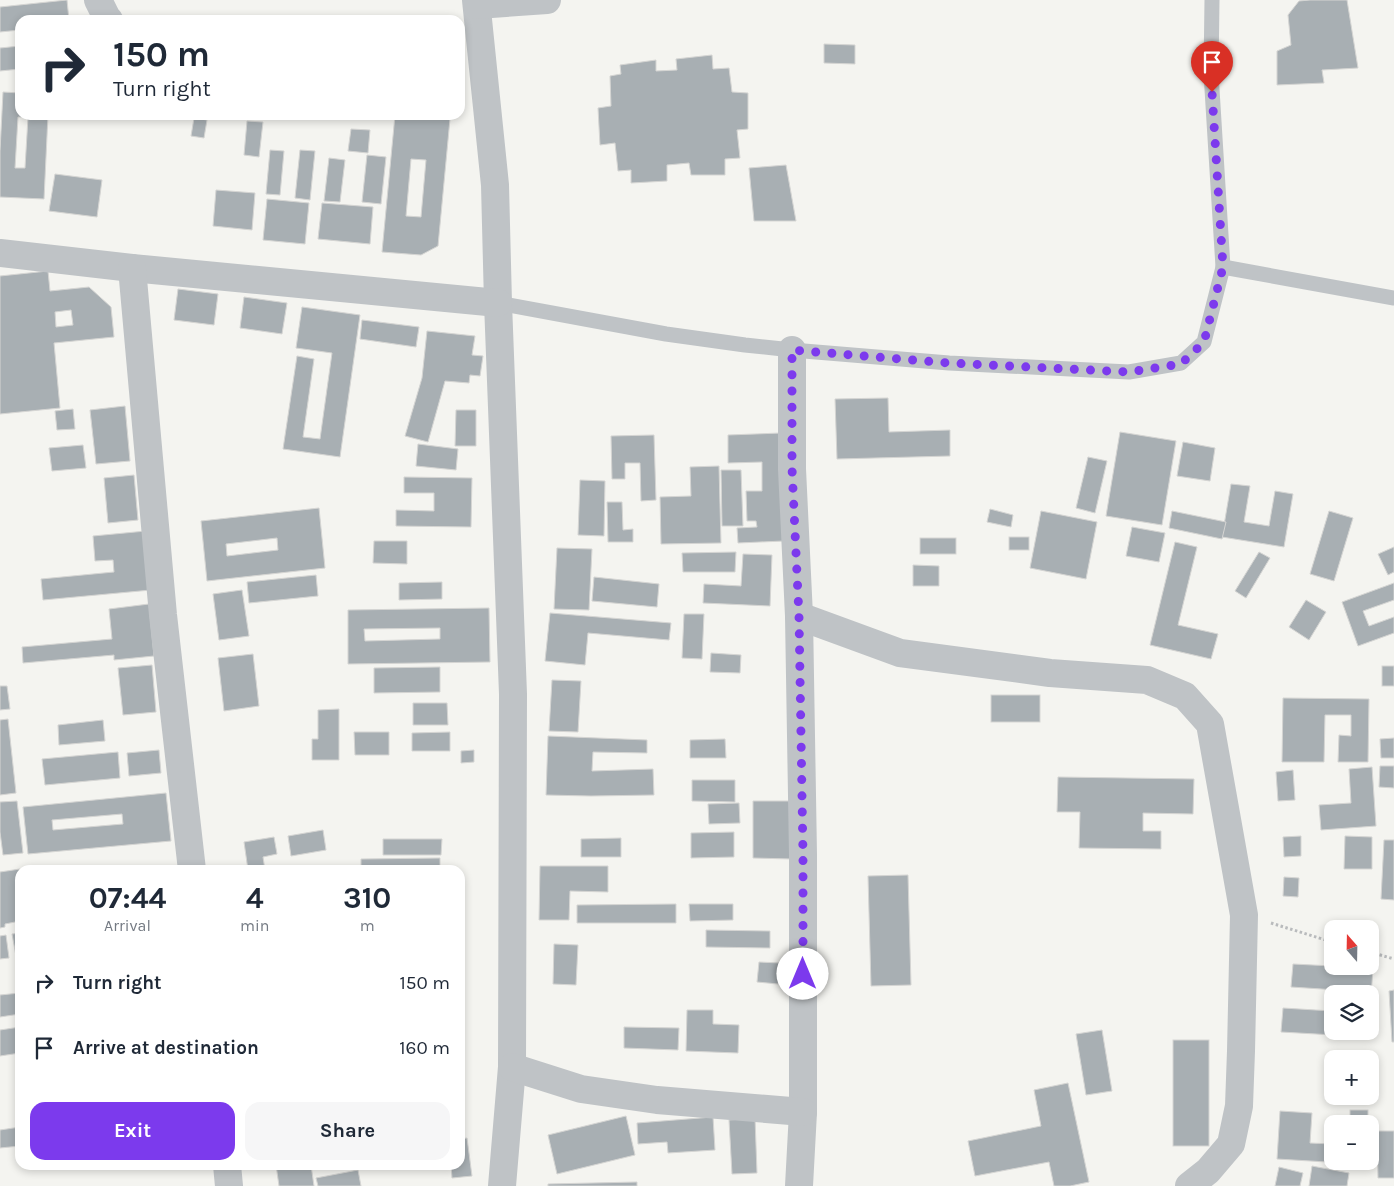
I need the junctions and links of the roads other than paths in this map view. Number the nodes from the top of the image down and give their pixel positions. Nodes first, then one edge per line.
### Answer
1 (98, 0) edge
2 (547, 0) edge
3 (1212, 0) edge
4 (476, 2) edge
5 (106, 15) edge
6 (471, 63) edge
7 (0, 253) edge
8 (1223, 267) junction
9 (132, 268) junction
10 (1394, 298) edge
11 (498, 303) junction
12 (792, 350) junction
13 (799, 616) junction
14 (191, 865) edge
15 (512, 1067) junction
16 (803, 1112) junction
17 (227, 1170) edge
18 (229, 1186) edge
19 (502, 1186) edge
20 (799, 1186) edge
21 (1190, 1186) edge

1 - 5 street
2 - 4 street
3 - 8 lane
4 - 6 street
6 - 11 street
7 - 9 street
8 - 10 lane
8 - 12 lane
9 - 11 street
9 - 14 street
11 - 12 lane
11 - 15 street
12 - 13 street
13 - 16 street
13 - 21 street
15 - 16 street
15 - 19 street
16 - 20 street
17 - 18 street

